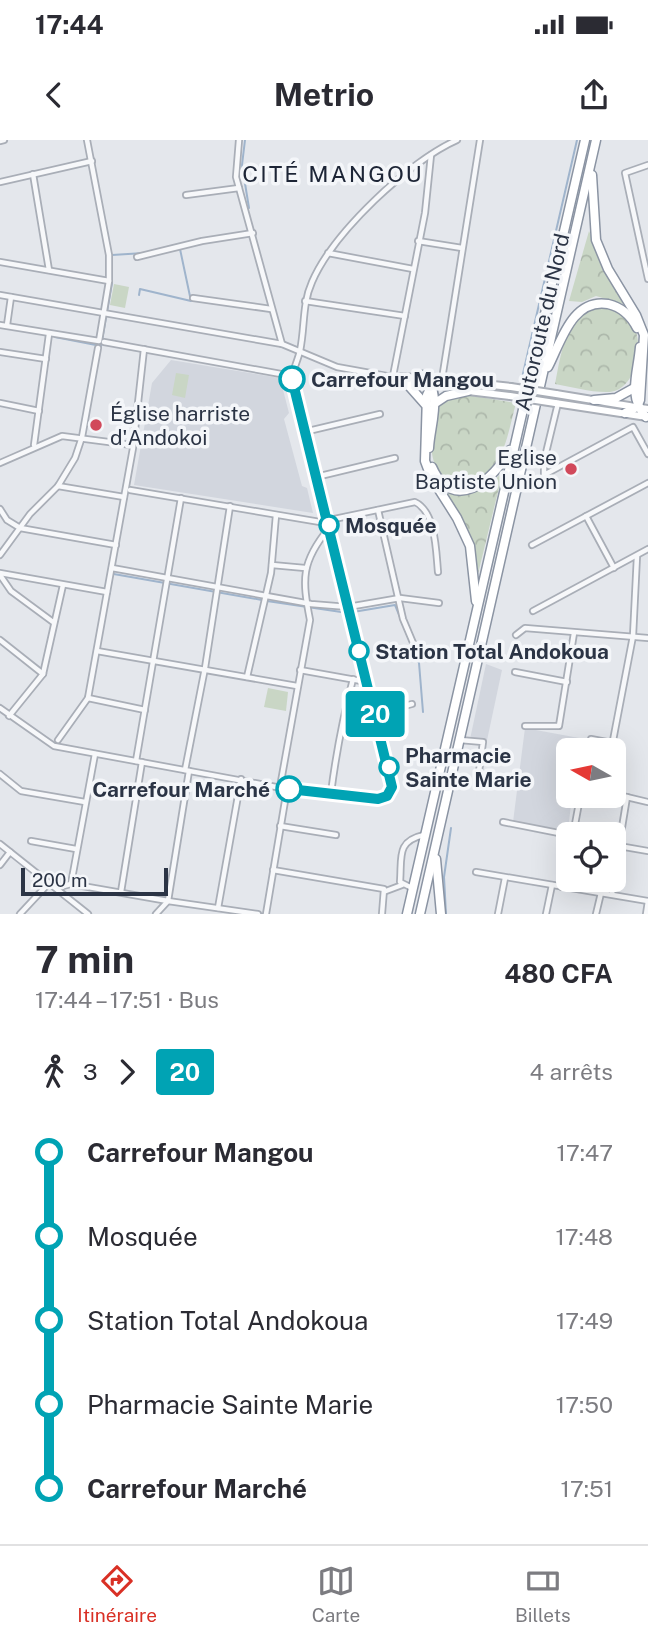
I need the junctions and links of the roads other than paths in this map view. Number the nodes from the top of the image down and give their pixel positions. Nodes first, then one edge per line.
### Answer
1 (87, 140) edge
2 (239, 140) edge
3 (457, 140) edge
4 (480, 140) edge
5 (585, 140) edge
6 (596, 140) edge
7 (443, 143) edge
8 (431, 155) junction
9 (592, 160) junction
10 (92, 161) junction
11 (648, 165) edge
12 (33, 174) junction
13 (0, 182) edge
14 (239, 188) junction
15 (186, 195) dead end
16 (253, 233) junction
17 (418, 241) junction
18 (462, 248) junction
19 (328, 253) junction
20 (137, 257) dead end
21 (0, 262) edge
22 (413, 269) junction
23 (49, 270) junction
24 (648, 279) edge
25 (109, 281) junction
26 (0, 295) edge
27 (11, 297) junction
28 (192, 298) dead end
29 (305, 301) junction
30 (271, 309) junction
31 (107, 314) junction
32 (405, 316) junction
33 (0, 325) edge
34 (7, 325) junction
35 (49, 334) junction
36 (101, 344) junction
37 (282, 344) junction
38 (144, 349) junction
39 (300, 351) junction
40 (0, 352) edge
41 (46, 359) junction
42 (644, 371) junction
43 (292, 376) junction
44 (422, 376) junction
45 (397, 377) junction
46 (444, 379) junction
47 (542, 380) junction
48 (432, 385) junction
49 (634, 388) junction
50 (468, 391) junction
51 (648, 394) edge
52 (594, 400) junction
53 (0, 403) edge
54 (556, 403) junction
55 (430, 404) junction
56 (637, 407) junction
57 (39, 411) junction
58 (625, 413) junction
59 (380, 414) dead end
60 (647, 414) edge
61 (303, 432) junction
62 (82, 438) junction
63 (514, 441) junction
64 (132, 445) junction
65 (34, 446) junction
66 (648, 454) edge
67 (395, 458) dead end
68 (0, 463) edge
69 (317, 477) junction
70 (648, 484) edge
71 (58, 486) junction
72 (130, 491) dead end
73 (124, 497) junction
74 (181, 498) junction
75 (230, 506) junction
76 (0, 509) edge
77 (378, 510) junction
78 (276, 515) junction
79 (586, 516) junction
80 (329, 525) junction
81 (20, 528) junction
82 (116, 545) junction
83 (532, 545) dead end
84 (648, 549) edge
85 (0, 555) edge
86 (637, 556) junction
87 (272, 565) junction
88 (112, 568) junction
89 (305, 568) junction
90 (614, 568) junction
91 (438, 572) dead end
92 (0, 574) edge
93 (167, 578) junction
94 (63, 585) junction
95 (215, 587) junction
96 (107, 592) junction
97 (264, 596) junction
98 (400, 598) junction
99 (305, 603) junction
100 (439, 603) dead end
101 (348, 607) junction
102 (533, 611) dead end
103 (477, 615) junction
104 (54, 622) junction
105 (574, 633) junction
106 (516, 635) dead end
107 (633, 636) junction
108 (648, 638) edge
109 (0, 640) edge
110 (97, 651) junction
111 (419, 657) dead end
112 (154, 661) junction
113 (205, 668) junction
114 (300, 670) junction
115 (515, 673) dead end
116 (43, 674) junction
117 (247, 677) junction
118 (353, 679) junction
119 (367, 682) junction
120 (567, 682) junction
121 (297, 686) junction
122 (88, 698) junction
123 (412, 704) dead end
124 (0, 708) edge
125 (145, 710) junction
126 (375, 714) junction
127 (9, 716) junction
128 (525, 726) dead end
129 (613, 738) edge
130 (58, 740) dead end
131 (460, 740) junction
132 (95, 754) junction
133 (139, 762) junction
134 (187, 771) junction
135 (0, 774) edge
136 (241, 779) junction
137 (477, 786) dead end
138 (280, 788) junction
139 (287, 789) junction
140 (331, 793) junction
141 (627, 797) joint
142 (85, 802) junction
143 (648, 802) edge
144 (503, 822) dead end
145 (623, 822) edge
146 (280, 826) junction
147 (556, 832) edge
148 (336, 835) dead end
149 (425, 835) junction
150 (31, 841) dead end
151 (0, 844) edge
152 (436, 845) junction
153 (626, 847) edge
154 (76, 849) junction
155 (648, 851) edge
156 (10, 852) junction
157 (0, 865) edge
158 (273, 870) junction
159 (476, 872) dead end
160 (505, 877) junction
161 (49, 883) junction
162 (71, 884) junction
163 (402, 885) junction
164 (552, 886) junction
165 (556, 886) edge
166 (56, 888) junction
167 (413, 888) junction
168 (386, 891) junction
169 (121, 892) junction
170 (594, 892) edge
171 (601, 893) junction
172 (611, 894) joint
173 (167, 901) junction
174 (218, 908) junction
175 (20, 914) edge
176 (86, 914) edge
177 (156, 914) edge
178 (258, 914) edge
179 (266, 914) edge
180 (382, 914) edge
181 (407, 914) edge
182 (420, 914) edge
183 (441, 914) edge
184 (498, 914) edge
185 (546, 914) edge
186 (596, 914) edge
187 (646, 914) edge

1 - 10 street
2 - 14 street
3 - 7 street
4 - 18 street
5 - 63 highway, Autoroute du Nord
6 - 9 highway, Autoroute du Nord
7 - 8 street
8 - 17 street
8 - 19 street
9 - 42 highway
9 - 47 highway, Autoroute du Nord
10 - 12 street
10 - 25 street
11 - 24 street
12 - 13 street
12 - 23 street
14 - 15 street
14 - 16 street
16 - 20 street
16 - 30 street
17 - 18 street
17 - 22 street
18 - 46 street
19 - 22 street
19 - 29 street
21 - 23 street
22 - 32 street
23 - 25 street
25 - 31 street
26 - 27 street
27 - 31 street
27 - 34 street
28 - 30 street
29 - 32 street
29 - 39 street
30 - 37 street
31 - 36 street
31 - 37 street
32 - 45 street
33 - 34 street
34 - 35 street
35 - 36 street
35 - 41 street
36 - 38 street
36 - 62 street
37 - 39 street
38 - 43 street
38 - 64 street
39 - 43 street
39 - 45 street
40 - 41 street
41 - 57 street
42 - 51 highway
42 - 56 highway
43 - 61 street
44 - 45 street
44 - 46 street
44 - 48 highway
45 - 48 street
45 - 55 highway
46 - 48 highway
46 - 52 main road, bridge
47 - 49 highway
47 - 131 highway, Autoroute du Nord
48 - 50 street
48 - 55 highway
49 - 52 highway
49 - 56 highway
50 - 54 main road, bridge
50 - 55 highway
52 - 56 main road
53 - 57 street
54 - 58 main road
54 - 66 street
55 - 63 highway
55 - 103 highway
56 - 58 highway
56 - 60 highway
57 - 65 street
58 - 60 main road
59 - 61 street
61 - 69 street
62 - 64 street
62 - 65 street
62 - 71 street
63 - 103 highway, Autoroute du Nord
64 - 73 street
65 - 68 street
67 - 69 street
69 - 80 street
70 - 79 street
71 - 73 street
71 - 81 street
72 - 74 street
73 - 82 street
74 - 75 street
74 - 93 street
75 - 78 street
75 - 95 street
76 - 81 street
77 - 80 street
77 - 91 street
77 - 98 street
78 - 80 street
78 - 87 street
79 - 83 street
79 - 90 street
80 - 89 street
80 - 101 street
81 - 82 street
81 - 85 street
82 - 88 street
84 - 86 street
86 - 90 street
86 - 107 street
87 - 89 street
87 - 97 street
88 - 93 street
88 - 96 street
89 - 99 street
90 - 102 street
92 - 94 street
92 - 104 street
93 - 95 street
93 - 112 street
94 - 96 street
94 - 104 street
95 - 97 street
95 - 113 street
96 - 110 street
97 - 99 street
97 - 117 street
98 - 100 street
98 - 101 street
98 - 111 street
99 - 101 street
99 - 114 street
101 - 119 street
103 - 149 highway, Autoroute du Nord
104 - 116 street
105 - 106 street
105 - 107 street
105 - 120 street
107 - 108 street
107 - 129 street
109 - 116 street
110 - 112 street
110 - 122 street
112 - 113 street
112 - 125 street
113 - 117 street
113 - 134 street
114 - 118 street
114 - 121 street
115 - 120 street
116 - 127 street
117 - 121 street
118 - 119 street
118 - 140 street
119 - 126 street
120 - 128 street
121 - 138 street
122 - 125 street
122 - 130 street
123 - 126 street
124 - 127 street
125 - 133 street
126 - 140 street
127 - 132 street
131 - 137 street
131 - 152 highway, Autoroute du Nord
132 - 133 street
132 - 142 street
133 - 134 street
133 - 169 street
134 - 136 street
134 - 173 street
135 - 142 street
136 - 138 street
136 - 174 street
138 - 139 street
139 - 140 street
139 - 146 street
141 - 143 street
141 - 145 street
142 - 154 street
144 - 147 street
146 - 148 street
146 - 158 street
149 - 163 street
149 - 167 highway, Autoroute du Nord
150 - 154 street
151 - 156 street
152 - 182 highway, Autoroute du Nord
152 - 183 highway
153 - 155 street
154 - 162 street
156 - 157 street
156 - 161 street
158 - 168 street
158 - 179 street
159 - 160 street
160 - 164 street
160 - 184 street
161 - 166 street
161 - 175 street
162 - 166 street
162 - 169 street
163 - 167 street
163 - 168 street
164 - 165 street
164 - 185 street
166 - 176 street
167 - 181 highway, Autoroute du Nord
168 - 180 street
169 - 173 street
170 - 171 street
171 - 172 street
171 - 186 street
172 - 187 street
173 - 174 street
173 - 177 street
174 - 178 street

